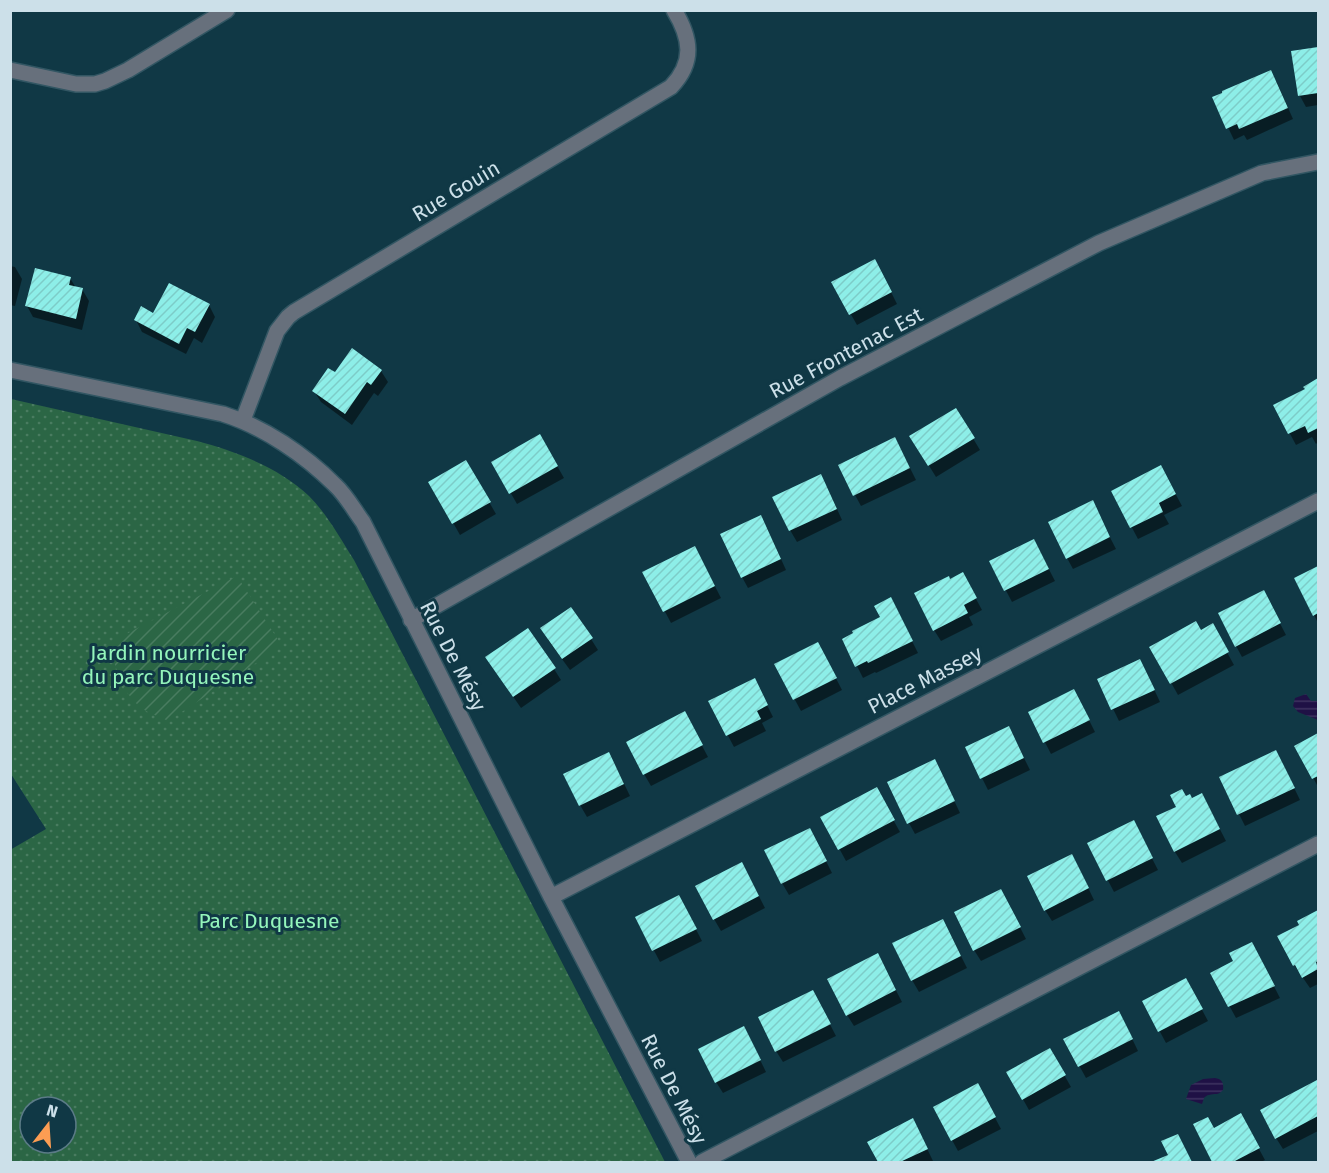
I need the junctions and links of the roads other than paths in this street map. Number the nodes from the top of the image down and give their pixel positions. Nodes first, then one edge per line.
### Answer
1 (227, 10) edge
2 (674, 10) edge
3 (10, 70) edge
4 (1318, 162) edge
5 (10, 370) edge
6 (243, 420) junction
7 (1318, 501) edge
8 (411, 620) junction
9 (1318, 844) edge
10 (551, 897) junction
11 (689, 1162) edge
12 (702, 1162) edge

1 - 3 street
2 - 6 street, Rue Gouin
4 - 8 street, Rue Frontenac Est
5 - 6 street, Rue De Mésy
6 - 8 street, Rue De Mésy
7 - 10 street, Place Massey
8 - 10 street, Rue De Mésy
9 - 12 street
10 - 11 street, Rue De Mésy

